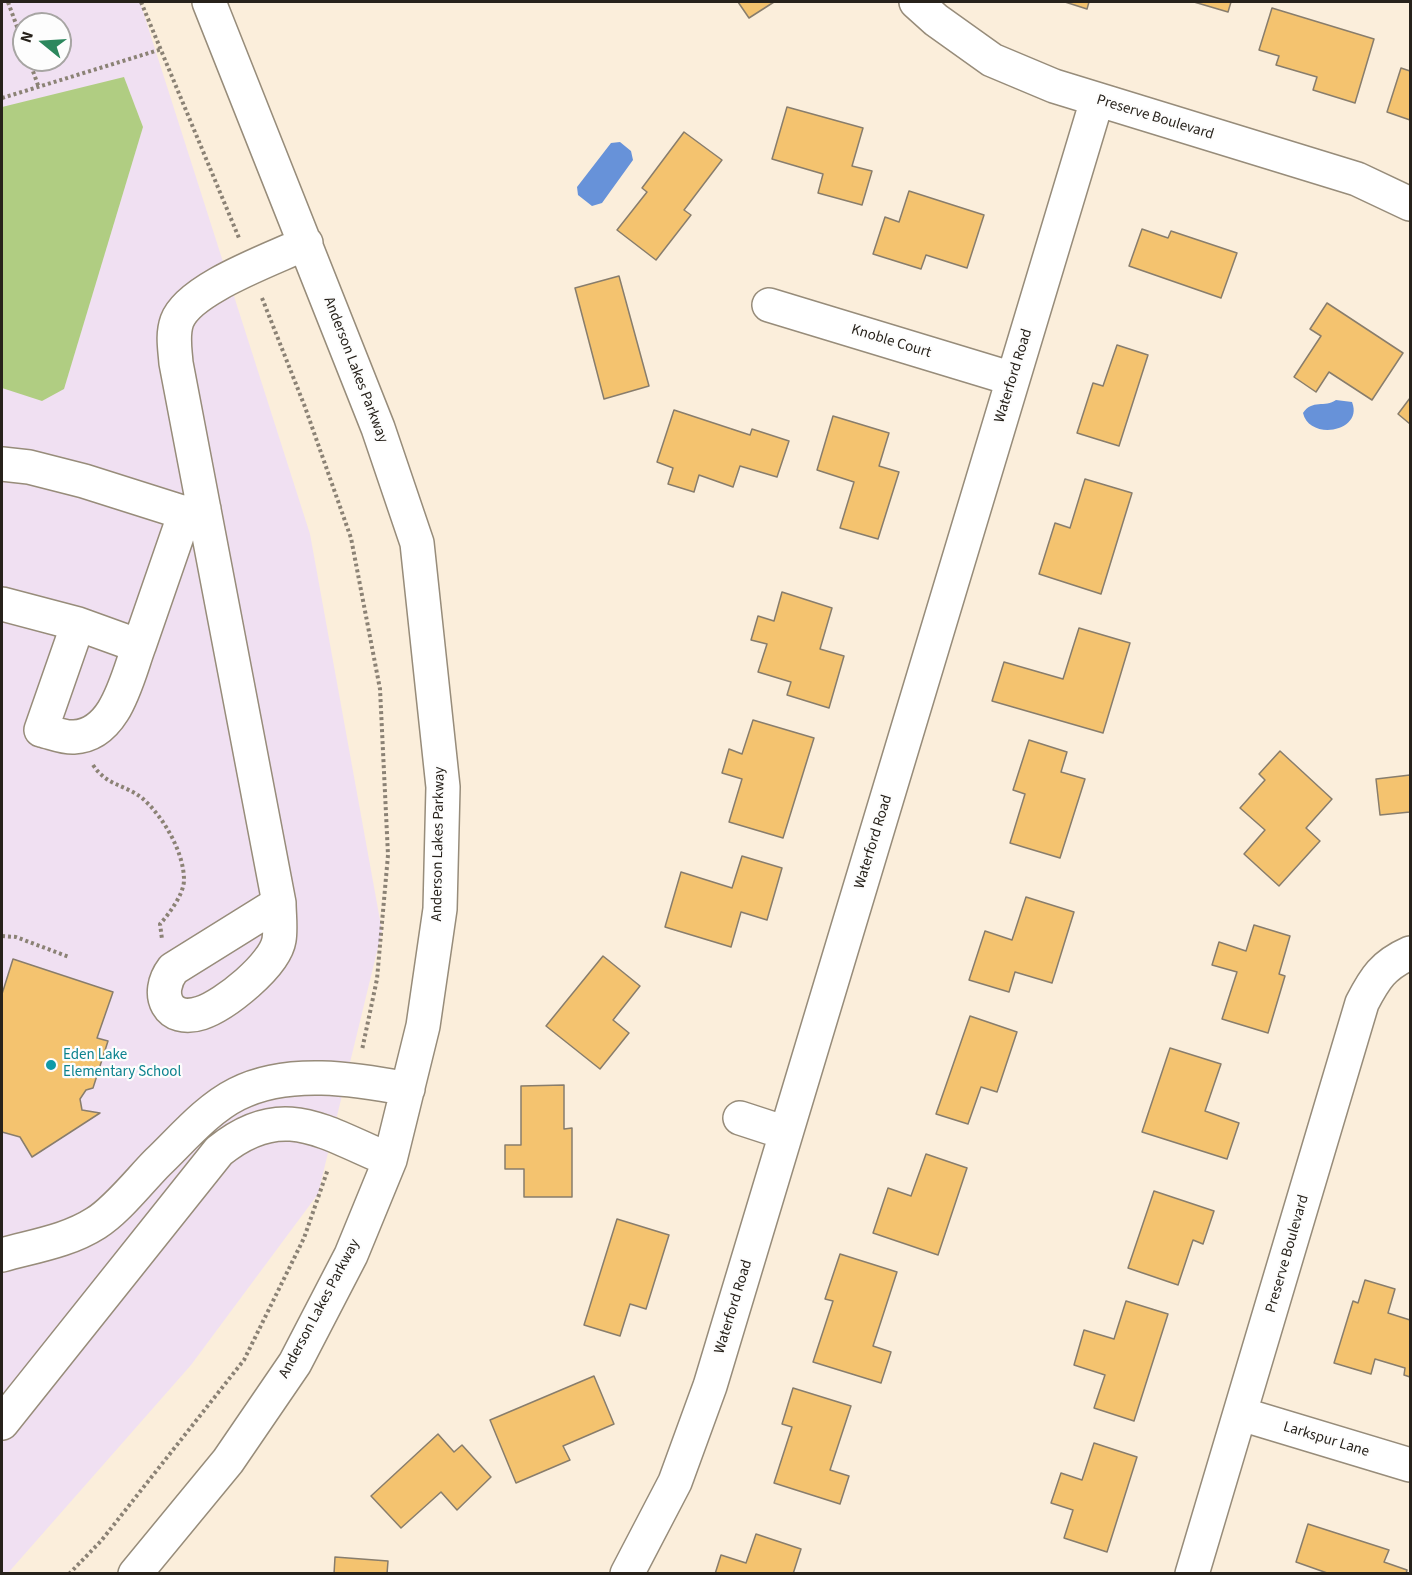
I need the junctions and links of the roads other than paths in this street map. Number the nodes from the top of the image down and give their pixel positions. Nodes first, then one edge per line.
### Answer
1 (209, 2) edge
2 (916, 2) edge
3 (1098, 100) junction
4 (1410, 204) edge
5 (306, 243) junction
6 (769, 305) dead end
7 (1013, 379) junction
8 (2, 464) edge
9 (195, 511) junction
10 (2, 604) edge
11 (78, 624) junction
12 (139, 646) junction
13 (279, 903) dead end
14 (1410, 953) edge
15 (408, 1089) junction
16 (740, 1118) dead end
17 (786, 1133) junction
18 (390, 1160) junction
19 (2, 1255) edge
20 (1241, 1414) junction
21 (2, 1423) edge
22 (1410, 1465) edge
23 (135, 1574) edge
24 (627, 1574) edge
25 (1192, 1574) edge

1 - 5 street, Anderson Lakes Parkway
2 - 3 street, Preserve Boulevard
3 - 4 street, Preserve Boulevard
3 - 7 street, Waterford Road
5 - 9 street
5 - 15 street, Anderson Lakes Parkway
6 - 7 street, Knoble Court
7 - 17 street, Waterford Road
8 - 9 street
9 - 12 street
9 - 13 street
10 - 11 street
11 - 12 street
11 - 12 street
14 - 20 street, Preserve Boulevard
15 - 18 street, Anderson Lakes Parkway
15 - 19 street
16 - 17 street
17 - 24 street, Waterford Road
18 - 21 street
18 - 23 street, Anderson Lakes Parkway
20 - 22 street, Larkspur Lane
20 - 25 street, Preserve Boulevard

